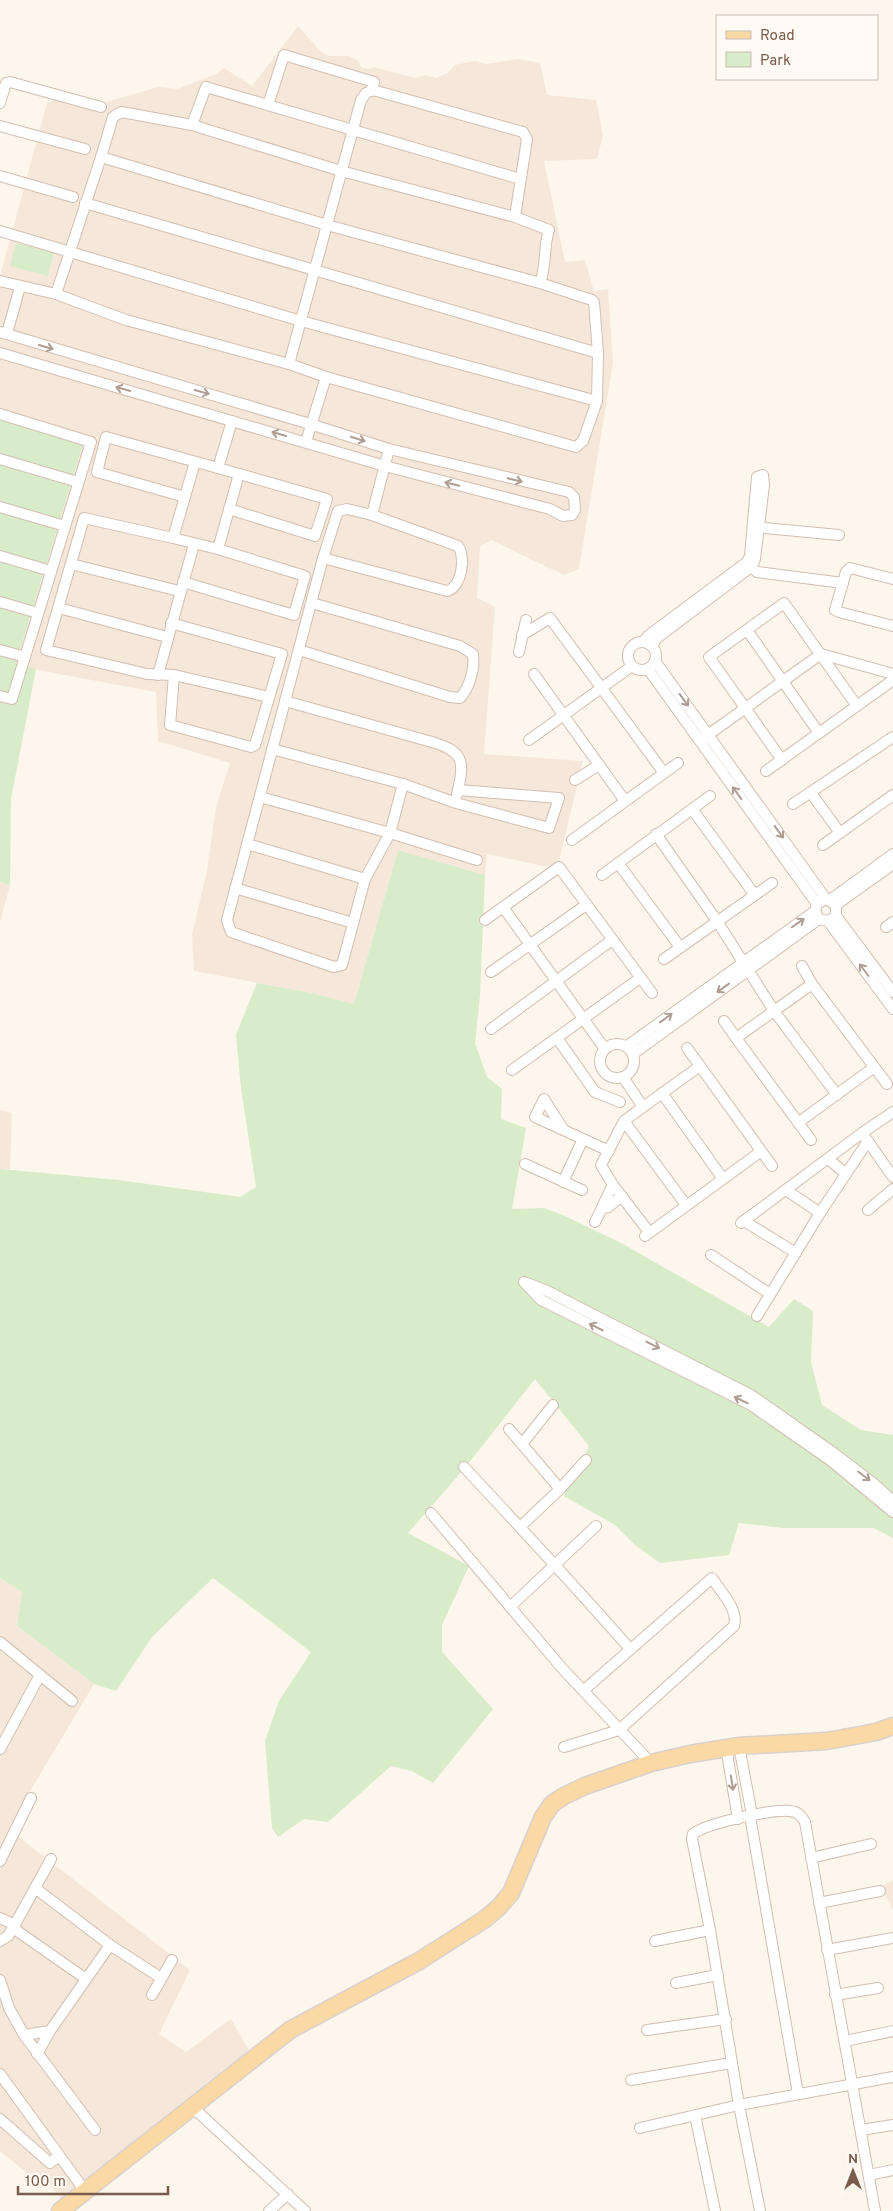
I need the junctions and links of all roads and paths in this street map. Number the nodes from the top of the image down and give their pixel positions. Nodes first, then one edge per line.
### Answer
1 (371, 91) junction
2 (0, 103) edge
3 (268, 105) junction
4 (101, 108) dead end
5 (192, 124) junction
6 (0, 126) edge
7 (353, 130) junction
8 (84, 149) dead end
9 (101, 157) junction
10 (341, 171) junction
11 (0, 176) edge
12 (520, 179) junction
13 (73, 197) dead end
14 (85, 203) junction
15 (515, 217) junction
16 (328, 225) junction
17 (0, 231) edge
18 (69, 252) junction
19 (315, 271) junction
20 (0, 281) edge
21 (540, 283) junction
22 (20, 287) junction
23 (56, 294) junction
24 (301, 321) junction
25 (7, 334) edge
26 (0, 353) edge
27 (598, 353) junction
28 (12, 356) junction
29 (289, 364) junction
30 (326, 377) junction
31 (597, 401) junction
32 (0, 414) edge
33 (232, 420) junction
34 (310, 424) junction
35 (306, 442) junction
36 (389, 449) junction
37 (0, 458) edge
38 (195, 462) junction
39 (385, 466) junction
40 (218, 468) junction
41 (239, 474) junction
42 (78, 482) junction
43 (185, 497) junction
44 (0, 506) edge
45 (229, 509) junction
46 (372, 515) junction
47 (65, 526) junction
48 (839, 535) dead end
49 (173, 538) junction
50 (194, 544) junction
51 (218, 549) junction
52 (0, 556) edge
53 (323, 558) junction
54 (71, 564) junction
55 (749, 565) junction
56 (51, 571) junction
57 (893, 579) edge
58 (843, 583) junction
59 (181, 587) junction
60 (0, 602) edge
61 (312, 603) junction
62 (59, 608) junction
63 (38, 613) junction
64 (526, 620) dead end
65 (171, 623) junction
66 (893, 626) edge
67 (747, 630) junction
68 (522, 635) junction
69 (167, 637) junction
70 (647, 644) junction
71 (0, 650) edge
72 (299, 650) junction
73 (519, 652) dead end
74 (821, 654) junction
75 (24, 657) junction
76 (652, 665) junction
77 (632, 666) junction
78 (534, 674) dead end
79 (893, 674) edge
80 (158, 675) junction
81 (174, 675) junction
82 (893, 680) edge
83 (782, 682) junction
84 (601, 688) junction
85 (0, 696) edge
86 (269, 697) junction
87 (285, 701) junction
88 (857, 706) junction
89 (745, 708) junction
90 (563, 715) junction
91 (819, 733) junction
92 (709, 734) junction
93 (529, 740) dead end
94 (700, 741) junction
95 (891, 742) edge
96 (272, 749) junction
97 (782, 760) junction
98 (678, 763) dead end
99 (599, 765) junction
100 (766, 771) dead end
101 (664, 773) junction
102 (575, 780) dead end
103 (403, 784) junction
104 (458, 790) junction
105 (811, 793) junction
106 (893, 795) edge
107 (710, 796) dead end
108 (260, 797) junction
109 (625, 802) junction
110 (456, 803) junction
111 (794, 804) dead end
112 (692, 809) junction
113 (840, 832) junction
114 (390, 833) junction
115 (656, 834) junction
116 (572, 840) dead end
117 (247, 844) junction
118 (824, 845) dead end
119 (893, 854) edge
120 (477, 860) dead end
121 (618, 863) junction
122 (893, 864) edge
123 (602, 875) dead end
124 (365, 879) junction
125 (772, 883) dead end
126 (235, 888) junction
127 (754, 894) junction
128 (586, 905) junction
129 (503, 907) junction
130 (826, 909) junction
131 (485, 920) dead end
132 (717, 921) junction
133 (353, 923) junction
134 (612, 940) junction
135 (530, 944) junction
136 (680, 947) junction
137 (664, 959) dead end
138 (745, 966) junction
139 (802, 966) dead end
140 (491, 972) dead end
141 (640, 978) junction
142 (556, 981) junction
143 (812, 984) junction
144 (893, 992) edge
145 (652, 993) dead end
146 (892, 1004) edge
147 (774, 1011) junction
148 (584, 1019) junction
149 (724, 1021) dead end
150 (491, 1029) dead end
151 (558, 1038) junction
152 (736, 1038) junction
153 (687, 1048) dead end
154 (605, 1049) junction
155 (630, 1050) junction
156 (700, 1066) junction
157 (873, 1068) junction
158 (512, 1070) dead end
159 (624, 1077) junction
160 (887, 1084) dead end
161 (662, 1093) junction
162 (837, 1094) junction
163 (620, 1102) dead end
164 (643, 1107) junction
165 (893, 1112) edge
166 (624, 1120) junction
167 (799, 1122) junction
168 (563, 1130) dead end
169 (865, 1137) junction
170 (583, 1139) junction
171 (811, 1140) dead end
172 (608, 1151) junction
173 (760, 1152) junction
174 (828, 1159) junction
175 (525, 1164) dead end
176 (772, 1166) dead end
177 (845, 1173) junction
178 (893, 1176) edge
179 (723, 1178) junction
180 (564, 1182) junction
181 (613, 1184) junction
182 (893, 1189) edge
183 (582, 1190) dead end
184 (786, 1190) junction
185 (622, 1196) junction
186 (686, 1205) junction
187 (603, 1208) junction
188 (868, 1210) dead end
189 (820, 1213) junction
190 (595, 1222) dead end
191 (796, 1254) junction
192 (711, 1255) dead end
193 (770, 1294) junction
194 (758, 1316) dead end
195 (554, 1405) dead end
196 (509, 1429) dead end
197 (522, 1444) junction
198 (586, 1460) dead end
199 (464, 1467) dead end
200 (560, 1488) junction
201 (893, 1501) edge
202 (893, 1512) edge
203 (431, 1513) dead end
204 (596, 1526) dead end
205 (520, 1527) junction
206 (554, 1566) junction
207 (510, 1607) junction
208 (0, 1642) edge
209 (630, 1649) junction
210 (40, 1675) junction
211 (584, 1690) junction
212 (72, 1701) dead end
213 (893, 1726) edge
214 (619, 1730) junction
215 (564, 1747) dead end
216 (733, 1747) junction
217 (0, 1749) edge
218 (651, 1763) junction
219 (31, 1798) dead end
220 (751, 1816) junction
221 (738, 1820) junction
222 (871, 1844) dead end
223 (811, 1858) junction
224 (51, 1859) dead end
225 (0, 1861) edge
226 (35, 1888) junction
227 (880, 1891) dead end
228 (819, 1904) junction
229 (0, 1918) edge
230 (14, 1927) junction
231 (710, 1930) junction
232 (893, 1938) edge
233 (0, 1941) edge
234 (655, 1941) dead end
235 (110, 1945) junction
236 (827, 1950) junction
237 (172, 1960) dead end
238 (718, 1975) junction
239 (161, 1978) junction
240 (86, 1979) junction
241 (0, 1980) edge
242 (676, 1983) dead end
243 (878, 1988) dead end
244 (152, 1995) dead end
245 (835, 1995) junction
246 (726, 2019) junction
247 (647, 2030) dead end
248 (50, 2031) junction
249 (893, 2031) edge
250 (24, 2035) junction
251 (845, 2041) junction
252 (37, 2054) junction
253 (731, 2063) junction
254 (0, 2074) edge
255 (893, 2077) edge
256 (631, 2080) dead end
257 (853, 2084) junction
258 (798, 2094) junction
259 (739, 2105) junction
260 (192, 2109) junction
261 (696, 2115) junction
262 (0, 2119) edge
263 (893, 2125) edge
264 (640, 2128) dead end
265 (95, 2130) dead end
266 (861, 2130) junction
267 (59, 2156) junction
268 (893, 2170) edge
269 (869, 2175) junction
270 (85, 2192) junction
271 (288, 2194) junction
272 (60, 2211) edge
273 (269, 2211) edge
274 (305, 2211) edge
275 (715, 2211) edge
276 (760, 2211) edge
277 (875, 2211) edge

1 - 3 street
1 - 7 street
1 - 12 street
2 - 4 street
3 - 5 street
3 - 7 street
5 - 9 street
5 - 10 street
6 - 8 street
7 - 10 street
7 - 12 street
9 - 14 street
9 - 16 street
10 - 15 street
10 - 16 street
11 - 13 street
12 - 15 street
14 - 18 street
14 - 19 street
15 - 21 street
16 - 19 street
16 - 21 street
17 - 18 street
18 - 23 street
18 - 24 street
19 - 24 street
19 - 27 street
20 - 22 street
21 - 27 street
22 - 23 street
22 - 25 street
23 - 29 street
24 - 29 street
24 - 31 street
25 - 28 street
25 -> 34 street
26 - 28 street
27 - 31 street
33 -> 28 street
29 - 30 street
30 - 31 street
30 - 34 street
32 - 42 street
35 -> 33 street
33 - 40 street
34 - 35 street
34 -> 36 street
35 - 39 street
36 - 39 street
36 -> 39 street
37 - 42 street
38 - 40 street
38 - 43 street
38 - 43 street
39 - 46 street
40 - 41 street
41 - 45 street
41 - 45 street
42 - 47 street
43 - 49 street
44 - 47 street
45 - 51 street
46 - 53 street
46 - 53 street
47 - 56 street
48 - 55 street
49 - 50 street
49 - 54 street
50 - 51 street
50 - 59 street
51 - 59 street
52 - 56 street
53 - 61 street
54 - 59 street
54 - 62 street
55 - 58 street
55 - 70 street
56 - 63 street
57 - 58 street
58 - 66 street
59 - 65 street
60 - 63 street
61 - 72 street
61 - 72 street
62 - 69 street
62 - 80 street
63 - 75 street
64 - 68 street
65 - 69 street
65 - 86 street
67 - 74 street
67 - 83 street
67 - 89 street
68 - 73 street
68 - 84 street
69 - 80 street
70 - 76 street
70 - 77 street
71 - 75 street
72 - 87 street
74 - 79 street
74 - 83 street
74 - 88 street
75 - 85 street
76 - 77 street
76 -> 92 street
76 - 94 street
77 - 84 street
78 - 90 street
80 - 81 street
81 - 86 street
81 - 86 street
82 - 88 street
83 - 89 street
83 - 91 street
84 - 90 street
84 - 101 street
87 - 96 street
87 - 104 street
88 - 91 street
89 - 92 street
89 - 97 street
90 - 93 street
90 - 99 street
91 - 97 street
92 - 94 street
92 -> 130 street
130 -> 94 street
95 - 105 street
96 - 103 street
96 - 108 street
97 - 100 street
98 - 101 street
99 - 102 street
99 - 109 street
101 - 109 street
103 - 110 street
103 - 114 street
104 - 110 street
104 - 110 street
105 - 111 street
105 - 113 street
106 - 113 street
107 - 112 street
108 - 114 street
108 - 117 street
109 - 116 street
112 - 115 street
112 - 127 street
113 - 118 street
114 - 120 street
114 - 124 street
115 - 121 street
115 - 132 street
117 - 124 street
117 - 126 street
119 - 130 street
121 - 123 street
121 - 136 street
122 - 130 street
124 - 133 street
125 - 127 street
126 - 133 street
126 - 133 street
127 - 132 street
128 - 129 street
128 - 134 street
128 - 135 street
129 - 131 street
129 - 135 street
130 - 138 street
130 - 144 street
146 -> 130 street
132 - 136 street
132 - 138 street
134 - 141 street
134 - 142 street
135 - 140 street
135 - 142 street
136 - 137 street
138 - 147 street
138 - 155 street
139 - 143 street
141 - 145 street
141 - 148 street
142 - 148 street
142 - 150 street
143 - 147 street
143 - 157 street
147 - 152 street
147 - 162 street
148 - 151 street
148 - 154 street
149 - 152 street
151 - 158 street
151 - 163 street
152 - 167 street
153 - 156 street
154 - 155 street
154 - 159 street
155 - 159 street
156 - 161 street
156 - 173 street
157 - 160 street
157 - 162 street
159 - 164 street
161 - 164 street
161 - 179 street
162 - 167 street
164 - 166 street
165 - 169 street
166 - 172 street
166 - 186 street
167 - 171 street
168 - 170 street
169 - 174 street
169 - 177 street
169 - 178 street
170 - 172 street
170 - 180 street
172 - 181 street
173 - 176 street
173 - 179 street
174 - 177 street
174 - 184 street
175 - 180 street
177 - 189 street
179 - 186 street
180 - 183 street
181 - 185 street
181 - 187 street
182 - 188 street
184 - 189 street
184 - 191 street
185 - 186 street
185 - 187 street
187 - 190 street
189 - 191 street
191 - 193 street
192 - 193 street
193 - 194 street
195 - 197 street
196 - 197 street
197 - 200 street
198 - 200 street
199 - 205 street
200 - 205 street
202 -> 201 street
203 - 207 street
204 - 206 street
205 - 206 street
206 - 207 street
206 - 209 street
207 - 211 street
208 - 210 street
209 - 211 street
209 - 214 street
210 - 212 street
210 - 217 street
211 - 214 street
213 - 216 main road
214 - 215 street
214 - 218 street
216 - 218 main road
216 - 220 street
216 -> 221 street
218 - 260 main road
219 - 225 street
220 - 221 street
220 - 223 street
220 - 258 street
221 - 231 street
222 - 223 street
223 - 228 street
224 - 226 street
226 - 230 street
226 - 235 street
227 - 228 street
228 - 236 street
229 - 230 street
230 - 233 street
230 - 240 street
231 - 234 street
231 - 238 street
232 - 236 street
235 - 239 street
235 - 240 street
236 - 245 street
237 - 239 street
238 - 242 street
238 - 246 street
239 - 244 street
240 - 248 street
241 - 250 street
243 - 245 street
245 - 251 street
246 - 247 street
246 - 253 street
248 - 250 street
248 - 252 street
249 - 251 street
250 - 252 street
251 - 257 street
252 - 265 street
253 - 256 street
253 - 259 street
254 - 267 street
255 - 257 street
257 - 258 street
257 - 266 street
258 - 259 street
259 - 261 street
259 - 276 street
260 - 270 main road
260 - 271 street
261 - 264 street
261 - 275 street
262 - 267 street
263 - 266 street
266 - 269 street
267 - 270 street
268 - 269 street
269 - 277 street
270 - 272 main road
271 - 273 street
271 - 274 street

